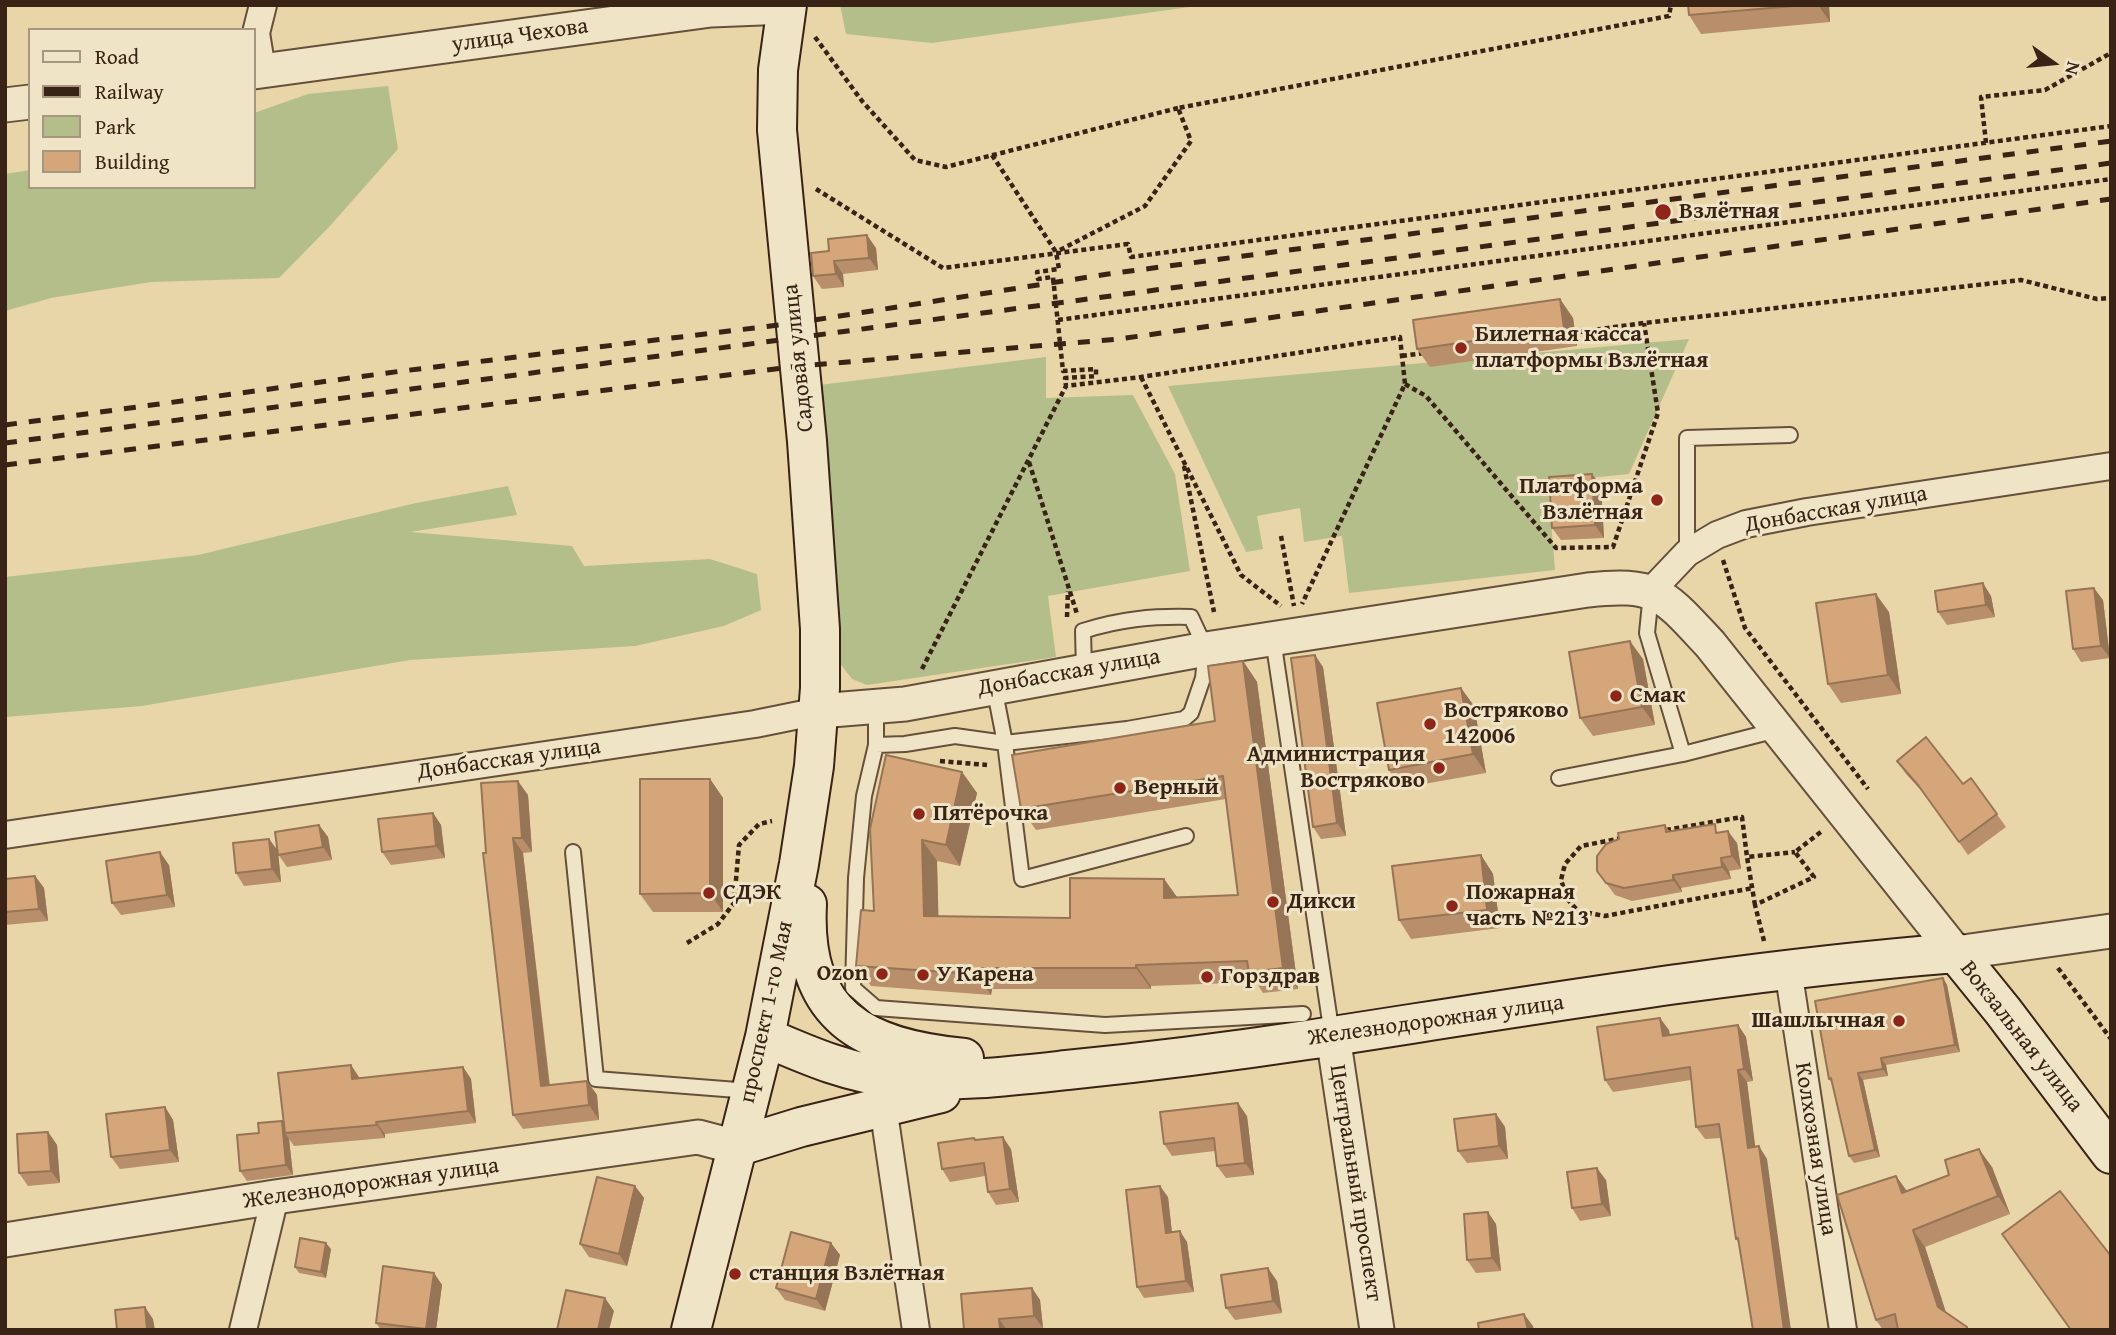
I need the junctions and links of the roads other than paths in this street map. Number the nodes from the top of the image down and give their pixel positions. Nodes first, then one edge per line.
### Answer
1 (263, 5) edge
2 (797, 13) edge
3 (258, 71) edge
4 (28, 102) edge
5 (5, 105) edge
6 (1790, 435) dead end
7 (2111, 466) edge
8 (1687, 553) junction
9 (1651, 591) junction
10 (1289, 630) junction
11 (1214, 648) junction
12 (1084, 670) junction
13 (993, 686) junction
14 (890, 706) junction
15 (818, 711) junction
16 (1779, 730) junction
17 (1005, 743) junction
18 (876, 745) junction
19 (1683, 754) junction
20 (814, 766) junction
21 (1559, 778) dead end
22 (5, 835) edge
23 (1186, 836) dead end
24 (573, 852) dead end
25 (2111, 930) edge
26 (1956, 953) junction
27 (1776, 958) junction
28 (1303, 1014) dead end
29 (1333, 1036) junction
30 (765, 1037) junction
31 (1095, 1067) junction
32 (751, 1091) junction
33 (880, 1091) junction
34 (736, 1147) junction
35 (2111, 1154) edge
36 (275, 1197) junction
37 (5, 1240) edge
38 (243, 1330) edge
39 (691, 1330) edge
40 (916, 1330) edge
41 (1377, 1330) edge
42 (1843, 1330) edge

1 - 3 street
2 - 3 street, улица Чехова
2 - 15 main road, Садовая улица
4 - 5 street
6 - 8 lane
7 - 8 street, Донбасская улица
8 - 9 street, Донбасская улица
9 - 10 street, Донбасская улица
9 - 16 street
9 - 19 lane
10 - 11 street, Донбасская улица
10 - 29 lane
11 - 12 street, Донбасская улица
11 - 12 lane
11 - 17 lane
12 - 13 street, Донбасская улица
13 - 14 street, Донбасская улица
13 - 17 lane
14 - 15 street, Донбасская улица
14 - 18 lane
15 - 20 main road, проспект 1-го Мая
15 - 22 street, Донбасская улица
16 - 19 lane
16 - 26 street
17 - 18 lane
17 - 23 lane
18 - 28 lane
19 - 21 lane
20 - 30 main road, проспект 1-го Мая
20 - 31 main road
24 - 32 lane
25 - 26 street, Железнодорожная улица
26 - 27 main road, Железнодорожная улица
26 - 35 main road, Вокзальная улица
27 - 29 main road, Железнодорожная улица
27 - 42 street, Колхозная улица
29 - 31 main road, Железнодорожная улица
29 - 41 street, Центральный проспект
30 - 32 main road, проспект 1-го Мая
30 - 33 main road, Железнодорожная улица
31 - 33 main road, Железнодорожная улица
32 - 34 main road, проспект 1-го Мая
33 - 34 main road
33 - 40 street
34 - 36 street, Железнодорожная улица
34 - 39 main road, проспект 1-го Мая
36 - 37 street, Железнодорожная улица
36 - 38 street

